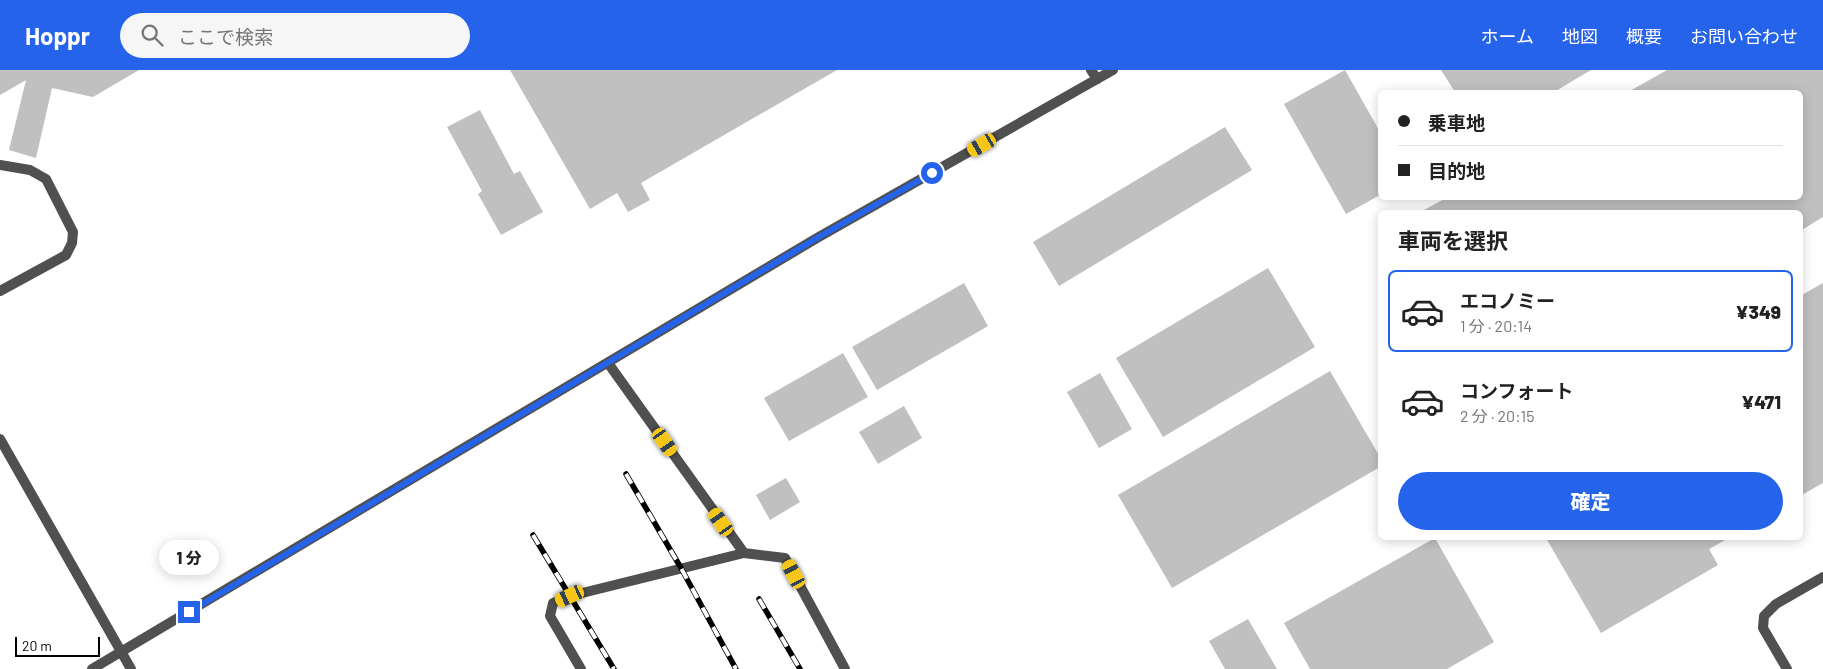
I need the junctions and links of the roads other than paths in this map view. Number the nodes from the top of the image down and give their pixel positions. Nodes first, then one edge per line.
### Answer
1 (1112, 70) edge
2 (1094, 75) edge
3 (0, 165) edge
4 (0, 291) edge
5 (608, 362) junction
6 (0, 439) edge
7 (744, 553) junction
8 (1823, 577) edge
9 (122, 652) junction
10 (92, 669) edge
11 (131, 669) edge
12 (581, 669) edge
13 (845, 669) edge
14 (1787, 669) edge

1 - 2 lane
2 - 5 lane
3 - 4 lane
5 - 7 lane
5 - 9 lane
6 - 9 lane
7 - 12 lane
7 - 13 lane
8 - 14 lane
9 - 10 lane
9 - 11 lane

